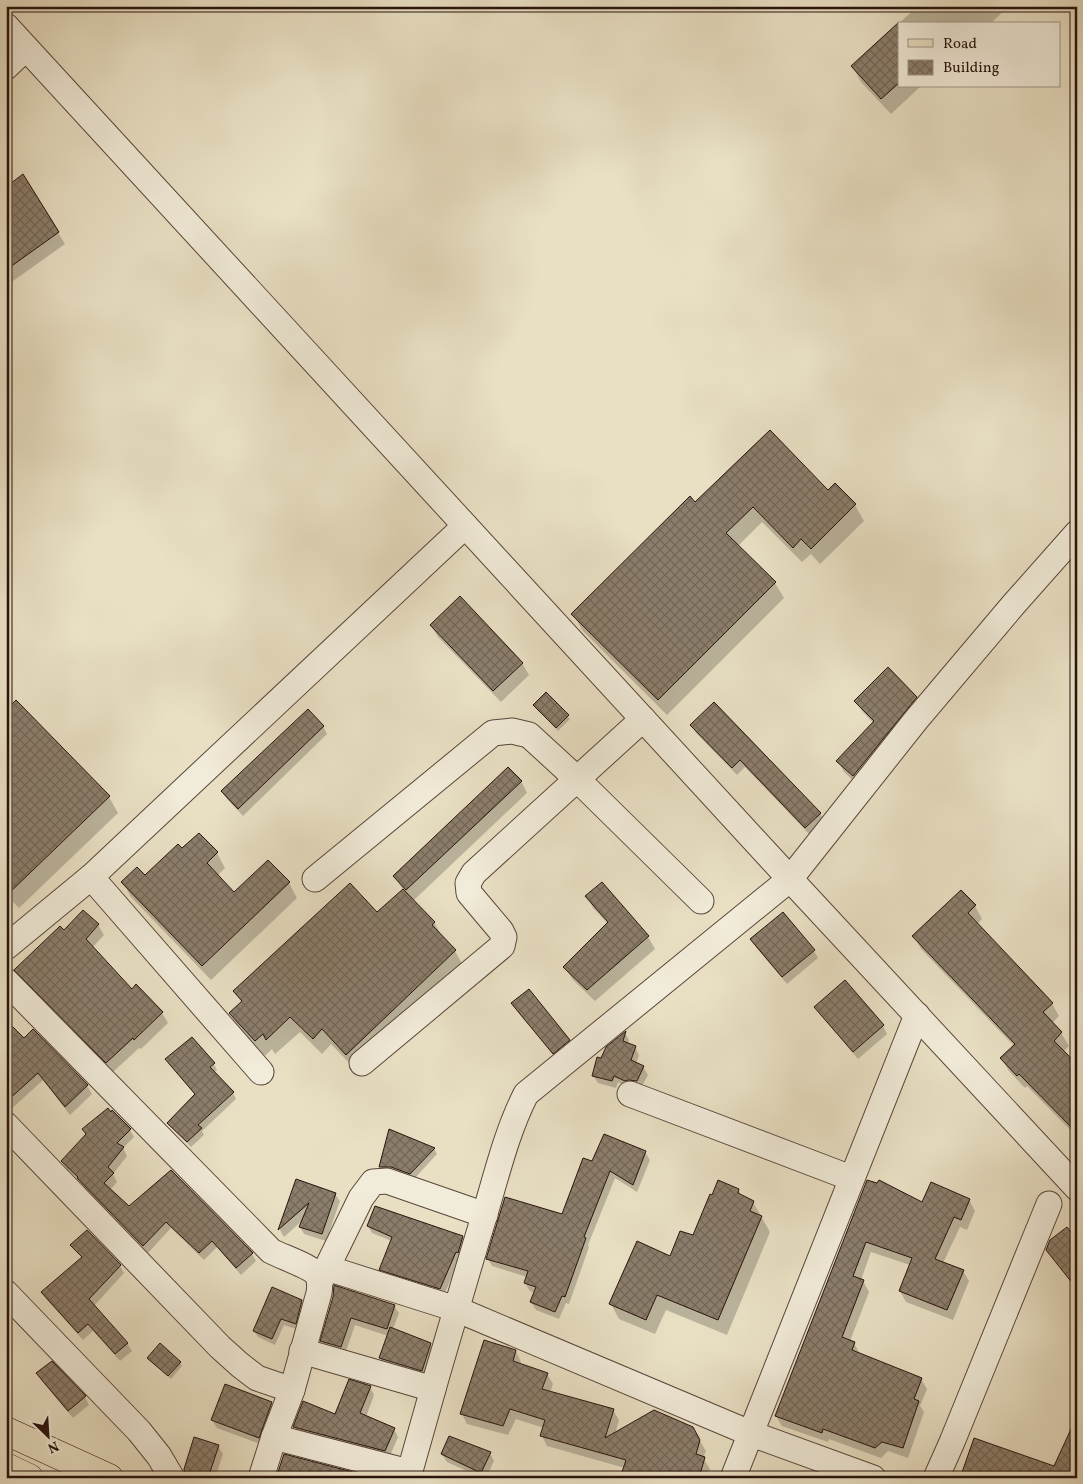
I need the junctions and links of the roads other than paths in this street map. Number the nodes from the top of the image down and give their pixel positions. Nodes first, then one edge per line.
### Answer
1 (6, 26) edge
2 (26, 48) junction
3 (6, 68) edge
4 (465, 526) junction
5 (1077, 534) edge
6 (644, 719) junction
7 (577, 779) junction
8 (91, 877) junction
9 (315, 879) dead end
10 (790, 879) junction
11 (701, 901) dead end
12 (6, 947) edge
13 (6, 981) edge
14 (917, 1015) junction
15 (362, 1063) dead end
16 (261, 1072) dead end
17 (630, 1094) dead end
18 (6, 1125) edge
19 (851, 1178) junction
20 (1077, 1188) edge
21 (1049, 1204) dead end
22 (485, 1215) junction
23 (324, 1276) junction
24 (6, 1293) edge
25 (456, 1309) junction
26 (302, 1351) junction
27 (433, 1389) junction
28 (292, 1390) junction
29 (6, 1431) edge
30 (752, 1434) junction
31 (274, 1437) junction
32 (6, 1467) edge
33 (408, 1475) edge
34 (29, 1478) edge
35 (109, 1478) edge
36 (172, 1478) edge
37 (262, 1478) edge
38 (733, 1478) edge
39 (873, 1478) edge
40 (936, 1478) edge

1 - 2 street
2 - 3 street
2 - 4 street
4 - 6 street
4 - 8 street
5 - 10 street
6 - 7 street
6 - 10 street
7 - 9 street
7 - 11 street
7 - 15 street
8 - 12 street
8 - 16 street
10 - 14 street
10 - 22 street
13 - 23 street
14 - 19 street
14 - 20 street
17 - 19 street
18 - 28 street
19 - 30 street
21 - 40 street
22 - 23 street
22 - 25 street
23 - 25 street
23 - 26 street
24 - 36 street
25 - 27 street
25 - 30 street
26 - 27 street
26 - 28 street
27 - 33 street
28 - 31 street
29 - 35 main road
30 - 38 street
30 - 39 street
31 - 33 street
31 - 37 street
32 - 34 main road

